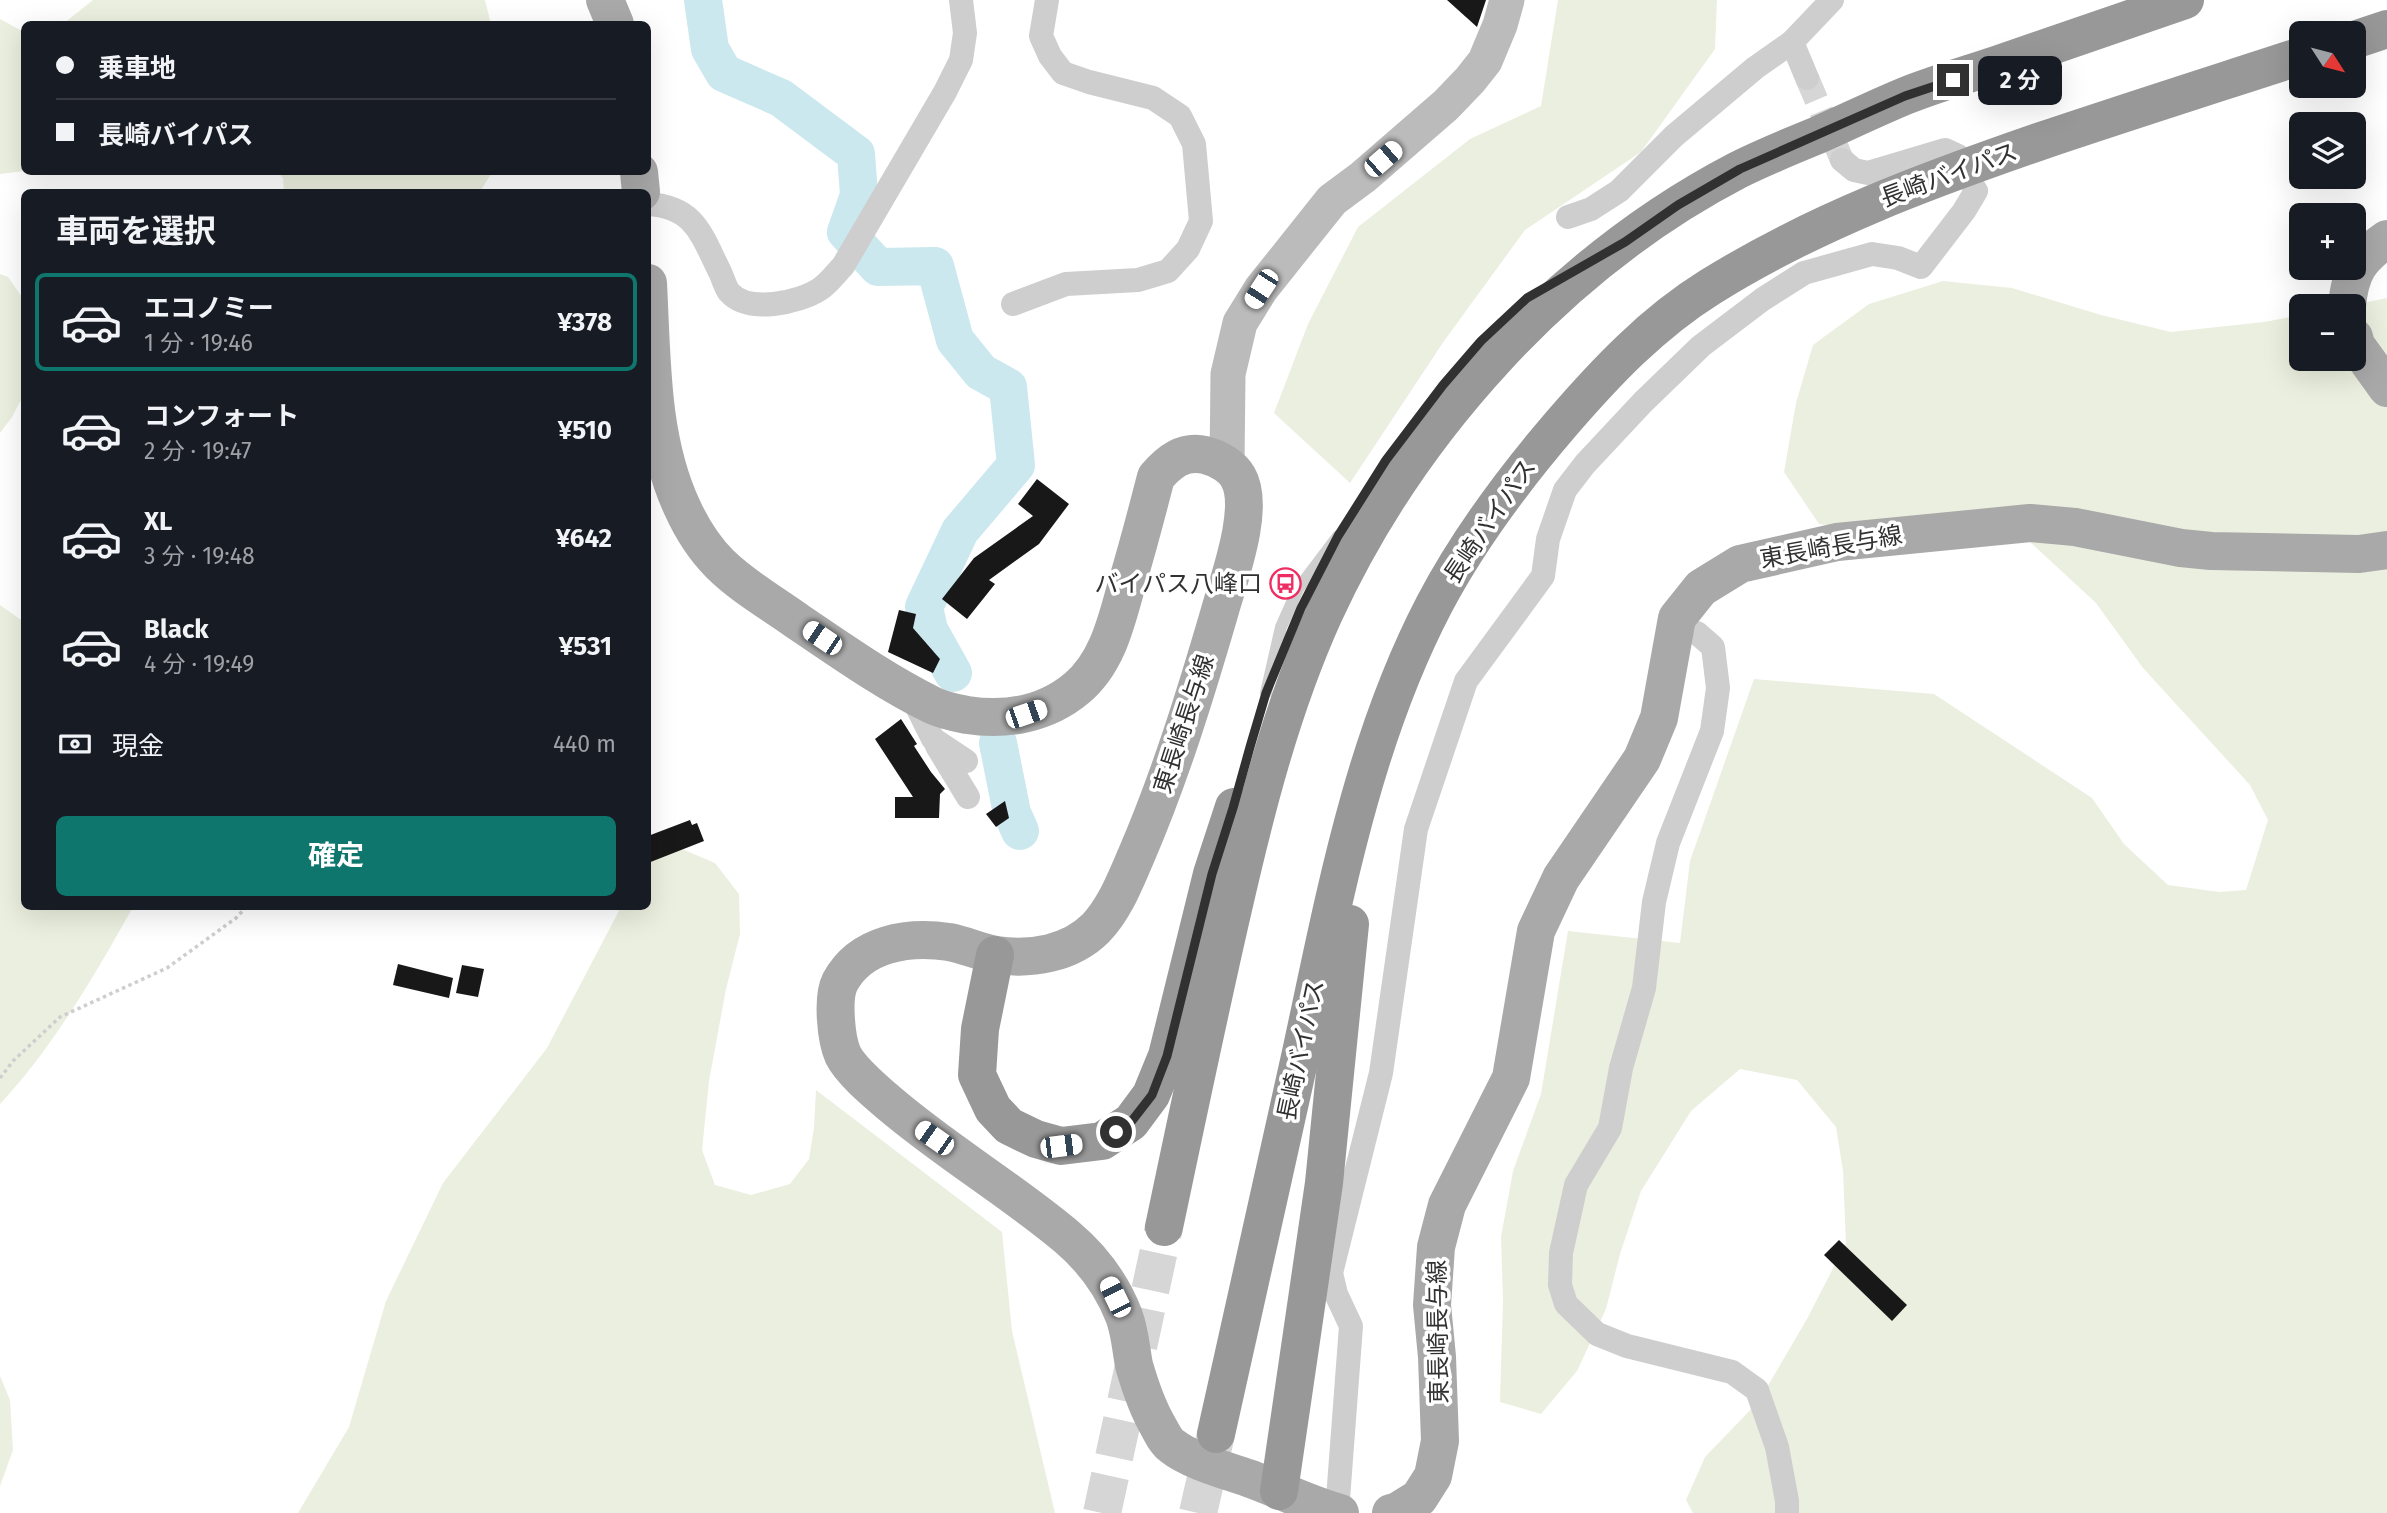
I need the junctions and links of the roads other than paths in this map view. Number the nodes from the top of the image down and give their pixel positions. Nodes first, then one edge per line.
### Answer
1 (605, 0) edge
2 (961, 0) edge
3 (1047, 0) edge
4 (1507, 0) edge
5 (1832, 0) edge
6 (2185, 0) edge
7 (614, 21) edge
8 (2387, 29) edge
9 (2366, 36) edge
10 (1792, 42) junction
11 (2289, 60) edge
12 (1807, 78) tunnel mouth
13 (1958, 156) dead end
14 (1842, 160) dead end
15 (1974, 188) dead end
16 (651, 204) edge
17 (1568, 217) dead end
18 (2387, 239) edge
19 (1625, 242) junction
20 (2348, 294) edge
21 (1013, 304) dead end
22 (651, 340) edge
23 (2366, 359) edge
24 (1597, 382) junction
25 (2387, 388) edge
26 (1227, 465) junction
27 (2387, 550) edge
28 (1478, 556) dead end
29 (1448, 606) dead end
30 (1674, 627) junction
31 (909, 692) junction
32 (1391, 702) junction
33 (933, 739) junction
34 (966, 761) dead end
35 (968, 797) dead end
36 (1360, 800) junction
37 (1233, 808) junction
38 (995, 955) junction
39 (1215, 987) junction
40 (1164, 1227) tunnel mouth
41 (1216, 1434) tunnel mouth
42 (1279, 1491) junction
43 (1339, 1513) edge
44 (1391, 1513) edge
45 (1787, 1513) edge

1 - 7 main road
2 - 16 street
3 - 21 street
4 - 26 street
5 - 10 street
6 - 19 highway
8 - 9 highway
10 - 12 street
10 - 17 street
11 - 24 highway, 長崎バイパス
13 - 14 street
15 - 43 street
18 - 20 main road
19 - 37 highway
19 - 39 highway
22 - 31 main road
23 - 25 main road
24 - 28 lane
24 - 32 highway, 長崎バイパス
26 - 31 main road
26 - 38 main road, 東長崎長与線
27 - 30 main road, 東長崎長与線
29 - 32 lane
30 - 44 main road, 東長崎長与線
30 - 45 street
31 - 33 street
32 - 36 highway, 長崎バイパス
33 - 34 street
33 - 35 street
36 - 41 highway, 長崎バイパス
36 - 42 highway
37 - 38 highway
37 - 39 highway
38 - 42 main road, 東長崎長与線
39 - 40 highway
42 - 43 main road, 東長崎長与線

